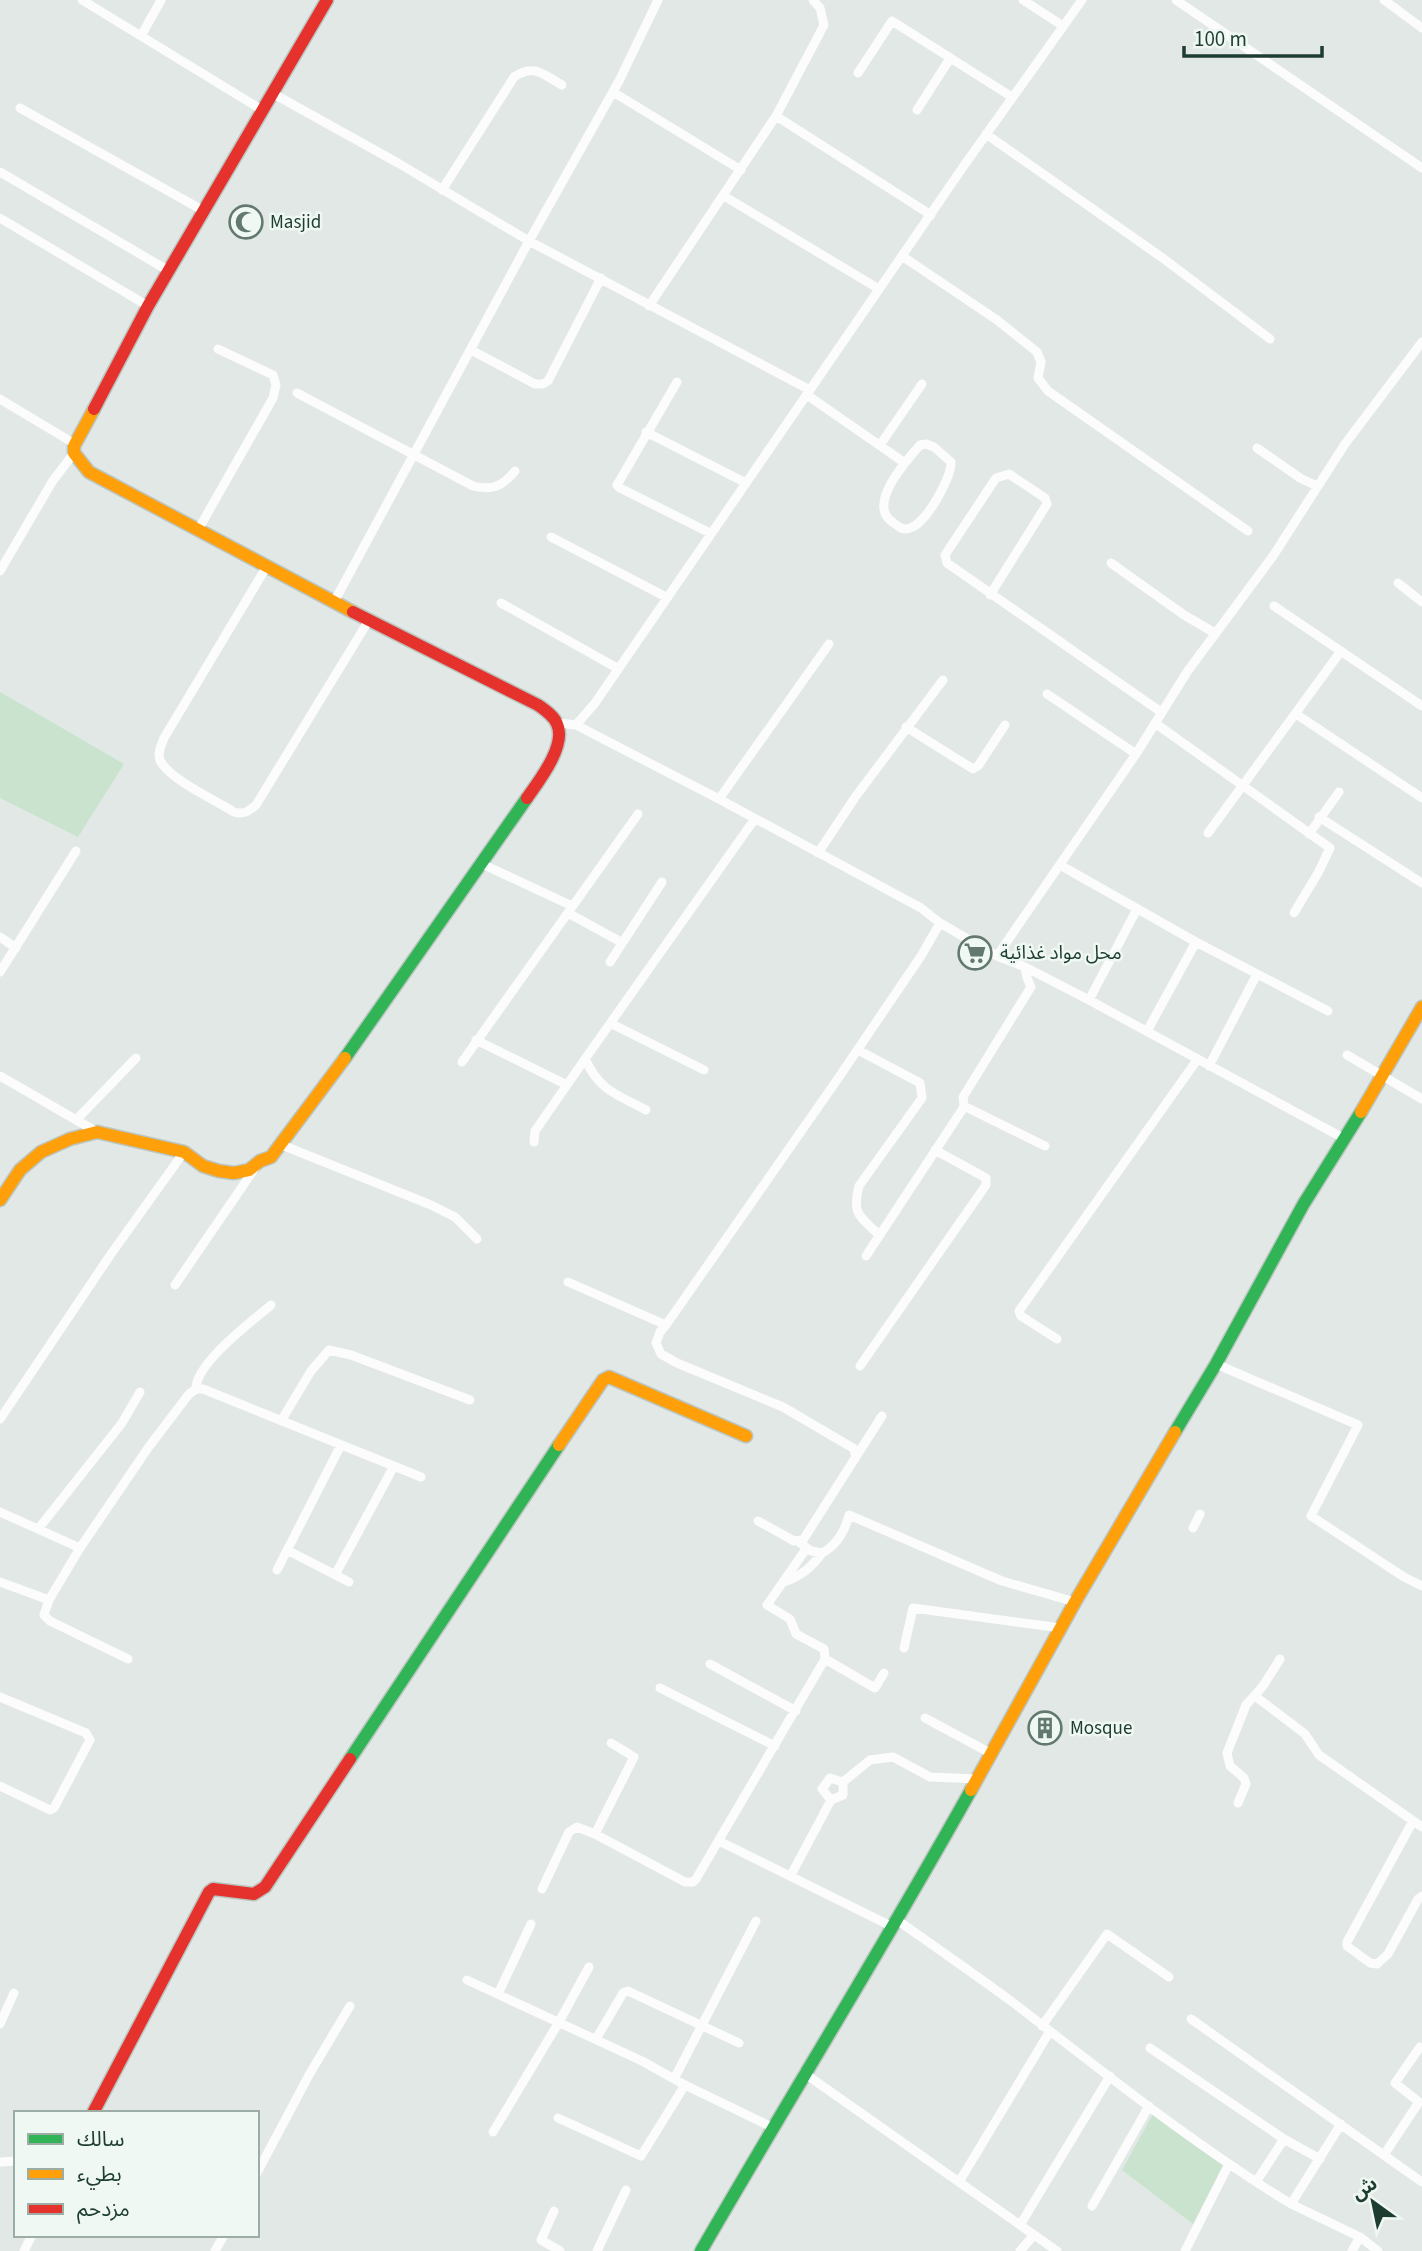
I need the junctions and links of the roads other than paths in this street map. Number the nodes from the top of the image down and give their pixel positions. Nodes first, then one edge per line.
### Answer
1 (82, 0) edge
2 (161, 0) edge
3 (327, 0) edge
4 (658, 0) edge
5 (813, 0) edge
6 (1023, 0) edge
7 (1082, 0) edge
8 (1176, 0) edge
9 (1384, 0) edge
10 (1063, 26) junction
11 (1422, 28) edge
12 (141, 36) junction
13 (949, 60) junction
14 (858, 73) dead end
15 (562, 85) dead end
16 (613, 92) junction
17 (272, 93) junction
18 (1012, 97) junction
19 (20, 108) dead end
20 (262, 110) junction
21 (917, 110) dead end
22 (776, 116) junction
23 (986, 134) junction
24 (1422, 168) edge
25 (741, 170) junction
26 (0, 172) edge
27 (442, 190) junction
28 (724, 196) junction
29 (204, 211) junction
30 (931, 215) junction
31 (0, 218) edge
32 (529, 241) junction
33 (902, 256) junction
34 (169, 271) junction
35 (601, 278) junction
36 (879, 289) junction
37 (148, 306) junction
38 (649, 306) junction
39 (1270, 339) dead end
40 (1422, 342) edge
41 (218, 349) dead end
42 (471, 350) junction
43 (677, 382) dead end
44 (922, 384) dead end
45 (297, 393) dead end
46 (808, 393) junction
47 (0, 399) edge
48 (646, 432) junction
49 (880, 445) junction
50 (74, 448) junction
51 (1257, 448) dead end
52 (414, 456) junction
53 (905, 463) junction
54 (515, 471) dead end
55 (746, 483) junction
56 (1317, 486) junction
57 (198, 530) junction
58 (1248, 531) dead end
59 (710, 533) junction
60 (551, 537) dead end
61 (1111, 563) dead end
62 (267, 566) junction
63 (0, 571) edge
64 (1398, 583) dead end
65 (990, 595) junction
66 (666, 597) junction
67 (334, 602) junction
68 (1422, 602) edge
69 (501, 603) dead end
70 (1274, 606) dead end
71 (369, 620) junction
72 (1215, 633) junction
73 (829, 643) dead end
74 (1341, 650) junction
75 (617, 668) junction
76 (943, 680) dead end
77 (1047, 694) dead end
78 (1422, 706) edge
79 (1161, 712) junction
80 (1296, 714) junction
81 (559, 723) junction
82 (1155, 723) junction
83 (576, 725) junction
84 (1005, 725) dead end
85 (906, 727) junction
86 (1136, 754) junction
87 (1242, 788) junction
88 (1339, 792) dead end
89 (1422, 798) edge
90 (719, 799) junction
91 (638, 814) dead end
92 (1319, 817) junction
93 (754, 820) junction
94 (1208, 833) dead end
95 (1309, 834) junction
96 (76, 851) dead end
97 (818, 853) junction
98 (480, 863) junction
99 (1060, 865) junction
100 (662, 882) dead end
101 (1422, 883) edge
102 (1137, 909) junction
103 (570, 910) junction
104 (1294, 913) dead end
105 (940, 923) junction
106 (0, 937) edge
107 (621, 942) junction
108 (1196, 942) junction
109 (16, 948) junction
110 (997, 957) junction
111 (610, 962) dead end
112 (1025, 967) junction
113 (0, 972) edge
114 (1257, 974) junction
115 (1089, 1000) junction
116 (1422, 1007) edge
117 (1328, 1011) dead end
118 (612, 1024) junction
119 (1147, 1031) junction
120 (476, 1040) junction
121 (858, 1050) junction
122 (1347, 1055) dead end
123 (136, 1058) dead end
124 (585, 1059) junction
125 (1197, 1060) junction
126 (462, 1062) dead end
127 (1209, 1066) junction
128 (704, 1070) dead end
129 (1382, 1075) junction
130 (0, 1076) edge
131 (565, 1084) junction
132 (1422, 1099) edge
133 (964, 1106) junction
134 (646, 1110) dead end
135 (76, 1120) junction
136 (97, 1132) junction
137 (1345, 1139) junction
138 (534, 1142) dead end
139 (282, 1145) junction
140 (1045, 1146) dead end
141 (935, 1150) junction
142 (184, 1152) junction
143 (260, 1161) junction
144 (0, 1200) edge
145 (879, 1235) junction
146 (477, 1239) dead end
147 (866, 1256) dead end
148 (568, 1282) dead end
149 (174, 1285) dead end
150 (271, 1305) dead end
151 (666, 1325) junction
152 (1057, 1339) dead end
153 (1216, 1364) junction
154 (860, 1366) dead end
155 (196, 1389) junction
156 (140, 1392) dead end
157 (470, 1400) dead end
158 (882, 1416) dead end
159 (0, 1419) edge
160 (281, 1421) junction
161 (746, 1436) dead end
162 (341, 1445) junction
163 (856, 1456) junction
164 (394, 1466) junction
165 (421, 1476) dead end
166 (0, 1513) edge
167 (1200, 1514) dead end
168 (758, 1521) dead end
169 (39, 1528) junction
170 (1194, 1528) dead end
171 (802, 1545) junction
172 (80, 1548) junction
173 (287, 1550) junction
174 (822, 1553) junction
175 (277, 1570) dead end
176 (335, 1575) junction
177 (0, 1582) edge
178 (349, 1582) dead end
179 (782, 1583) junction
180 (1422, 1586) edge
181 (49, 1600) junction
182 (1075, 1602) junction
183 (1060, 1629) junction
184 (904, 1648) dead end
185 (825, 1658) junction
186 (128, 1659) dead end
187 (1280, 1659) dead end
188 (710, 1664) dead end
189 (884, 1673) dead end
190 (660, 1688) dead end
191 (1255, 1696) junction
192 (0, 1697) edge
193 (796, 1711) junction
194 (925, 1718) dead end
195 (611, 1743) dead end
196 (775, 1746) junction
197 (992, 1754) junction
198 (977, 1779) junction
199 (843, 1782) junction
200 (0, 1786) edge
201 (831, 1800) junction
202 (1238, 1803) dead end
203 (1413, 1821) junction
204 (1422, 1827) edge
205 (595, 1834) junction
206 (719, 1841) junction
207 (791, 1875) junction
208 (542, 1889) dead end
209 (1422, 1896) edge
210 (756, 1921) dead end
211 (895, 1923) junction
212 (531, 1924) dead end
213 (589, 1967) dead end
214 (1169, 1977) dead end
215 (467, 1979) dead end
216 (14, 1993) dead end
217 (498, 1994) junction
218 (350, 2006) dead end
219 (1191, 2019) dead end
220 (559, 2022) junction
221 (0, 2024) edge
222 (703, 2025) junction
223 (1046, 2028) junction
224 (596, 2039) junction
225 (739, 2043) dead end
226 (1420, 2047) dead end
227 (1150, 2048) dead end
228 (804, 2073) junction
229 (1110, 2076) junction
230 (674, 2079) junction
231 (685, 2085) junction
232 (1421, 2103) edge
233 (1149, 2106) junction
234 (94, 2111) edge
235 (558, 2118) dead end
236 (1341, 2124) junction
237 (774, 2128) junction
238 (493, 2132) dead end
239 (1284, 2139) junction
240 (1384, 2155) junction
241 (1320, 2159) junction
242 (1229, 2164) junction
243 (259, 2169) edge
244 (959, 2182) junction
245 (1256, 2182) junction
246 (1422, 2182) edge
247 (626, 2190) dead end
248 (1291, 2204) junction
249 (1092, 2206) dead end
250 (554, 2211) dead end
251 (1020, 2225) junction
252 (1034, 2235) junction
253 (1360, 2237) junction
254 (560, 2251) edge
255 (597, 2251) edge
256 (701, 2251) edge
257 (1020, 2251) edge
258 (1057, 2251) edge
259 (1185, 2251) edge
260 (1352, 2251) edge
261 (1378, 2251) edge

1 - 12 street
2 - 12 street
3 - 17 street
4 - 16 street
5 - 22 street
6 - 10 street
7 - 10 street
8 - 24 street
9 - 11 street
10 - 18 street
12 - 20 street
13 - 14 street
13 - 18 street
13 - 21 street
15 - 27 street
16 - 25 street
16 - 32 street
17 - 20 street
17 - 27 street
18 - 23 street
19 - 29 street
20 - 29 street
22 - 25 street
22 - 30 street
23 - 30 street
23 - 39 street
25 - 28 street
26 - 34 street
27 - 32 street
28 - 36 street
28 - 38 street
29 - 34 street
30 - 33 street
31 - 37 street
32 - 35 street
32 - 42 street
33 - 36 street
33 - 58 street
34 - 37 street
35 - 38 street
35 - 42 street
36 - 46 street
37 - 50 street
38 - 46 street
40 - 56 street
41 - 57 street
42 - 52 street
43 - 48 street
44 - 49 street
45 - 52 street
46 - 49 street
46 - 55 street
47 - 50 street
48 - 55 street
48 - 59 street
49 - 53 street
50 - 57 street
50 - 63 street
51 - 56 street
52 - 54 street
52 - 67 street
53 - 53 street
55 - 59 street
56 - 72 street
57 - 62 street
59 - 66 street
60 - 66 street
61 - 72 street
62 - 67 street
62 - 71 street
64 - 68 street
65 - 65 street
65 - 79 street
66 - 75 street
67 - 71 street
69 - 75 street
70 - 74 street
71 - 81 street
72 - 79 street
73 - 90 street
74 - 78 street
74 - 80 street
75 - 83 street
76 - 85 street
77 - 86 street
79 - 82 street
80 - 87 street
80 - 89 street
81 - 83 street
81 - 98 street
82 - 86 street
82 - 87 street
83 - 90 street
84 - 85 street
85 - 97 street
86 - 99 street
87 - 94 street
87 - 95 street
88 - 92 street
90 - 93 street
91 - 103 street
92 - 95 street
92 - 101 street
93 - 97 street
93 - 118 street
95 - 104 street
96 - 109 street
97 - 105 street
98 - 103 street
98 - 139 street
99 - 102 street
99 - 110 street
100 - 107 street
102 - 108 street
102 - 115 street
103 - 107 street
103 - 120 street
105 - 110 street
105 - 121 street
106 - 109 street
107 - 111 street
108 - 114 street
108 - 119 street
109 - 113 street
110 - 112 street
112 - 115 street
112 - 133 street
114 - 117 street
114 - 127 street
115 - 119 street
116 - 129 street
118 - 124 street
118 - 128 street
119 - 125 street
120 - 126 street
120 - 131 street
121 - 145 street
121 - 151 street
122 - 129 street
123 - 135 street
124 - 131 street
124 - 134 street
125 - 127 street
125 - 152 street
127 - 137 street
129 - 132 street
129 - 137 street
130 - 135 street
131 - 138 street
133 - 140 street
133 - 141 street
135 - 136 street
136 - 142 street
136 - 144 street
137 - 153 street
139 - 143 street
139 - 146 street
141 - 145 street
141 - 154 street
142 - 143 street
142 - 159 street
143 - 149 street
145 - 147 street
148 - 151 street
150 - 155 street
151 - 163 street
153 - 180 street
153 - 182 street
155 - 160 street
155 - 172 street
156 - 169 street
157 - 160 street
158 - 163 street
160 - 162 street
161 - 234 street
162 - 164 street
162 - 173 street
163 - 171 street
164 - 165 street
164 - 176 street
166 - 169 street
167 - 170 street
168 - 171 street
169 - 172 street
171 - 174 street
171 - 179 street
172 - 181 street
173 - 175 street
173 - 176 street
174 - 179 street
174 - 182 street
176 - 178 street
177 - 181 street
179 - 185 street
181 - 186 street
182 - 183 street
183 - 184 street
183 - 197 street
185 - 189 street
185 - 193 street
187 - 191 street
188 - 193 street
190 - 196 street
191 - 202 street
191 - 203 street
192 - 200 street
193 - 196 street
194 - 197 street
195 - 205 street
196 - 206 street
197 - 198 street
198 - 199 street
198 - 211 street
199 - 201 street
199 - 201 street
201 - 207 street
203 - 204 street
203 - 209 street
205 - 206 street
205 - 208 street
206 - 207 street
207 - 211 street
210 - 222 street
211 - 223 street
211 - 228 street
212 - 217 street
213 - 220 street
214 - 223 street
215 - 217 street
216 - 221 street
217 - 220 street
218 - 243 street
219 - 236 street
220 - 224 street
220 - 238 street
222 - 224 street
222 - 225 street
222 - 230 street
223 - 229 street
223 - 244 street
224 - 230 street
226 - 232 street
227 - 239 street
228 - 237 street
228 - 244 street
229 - 233 street
229 - 251 street
230 - 231 street
231 - 235 street
231 - 237 street
232 - 240 street
233 - 242 street
233 - 249 street
236 - 240 street
236 - 241 street
237 - 256 street
239 - 241 street
239 - 245 street
240 - 246 street
241 - 248 street
242 - 245 street
242 - 259 street
244 - 251 street
245 - 248 street
247 - 255 street
248 - 253 street
250 - 254 street
251 - 252 street
252 - 257 street
252 - 258 street
253 - 260 street
253 - 261 street

